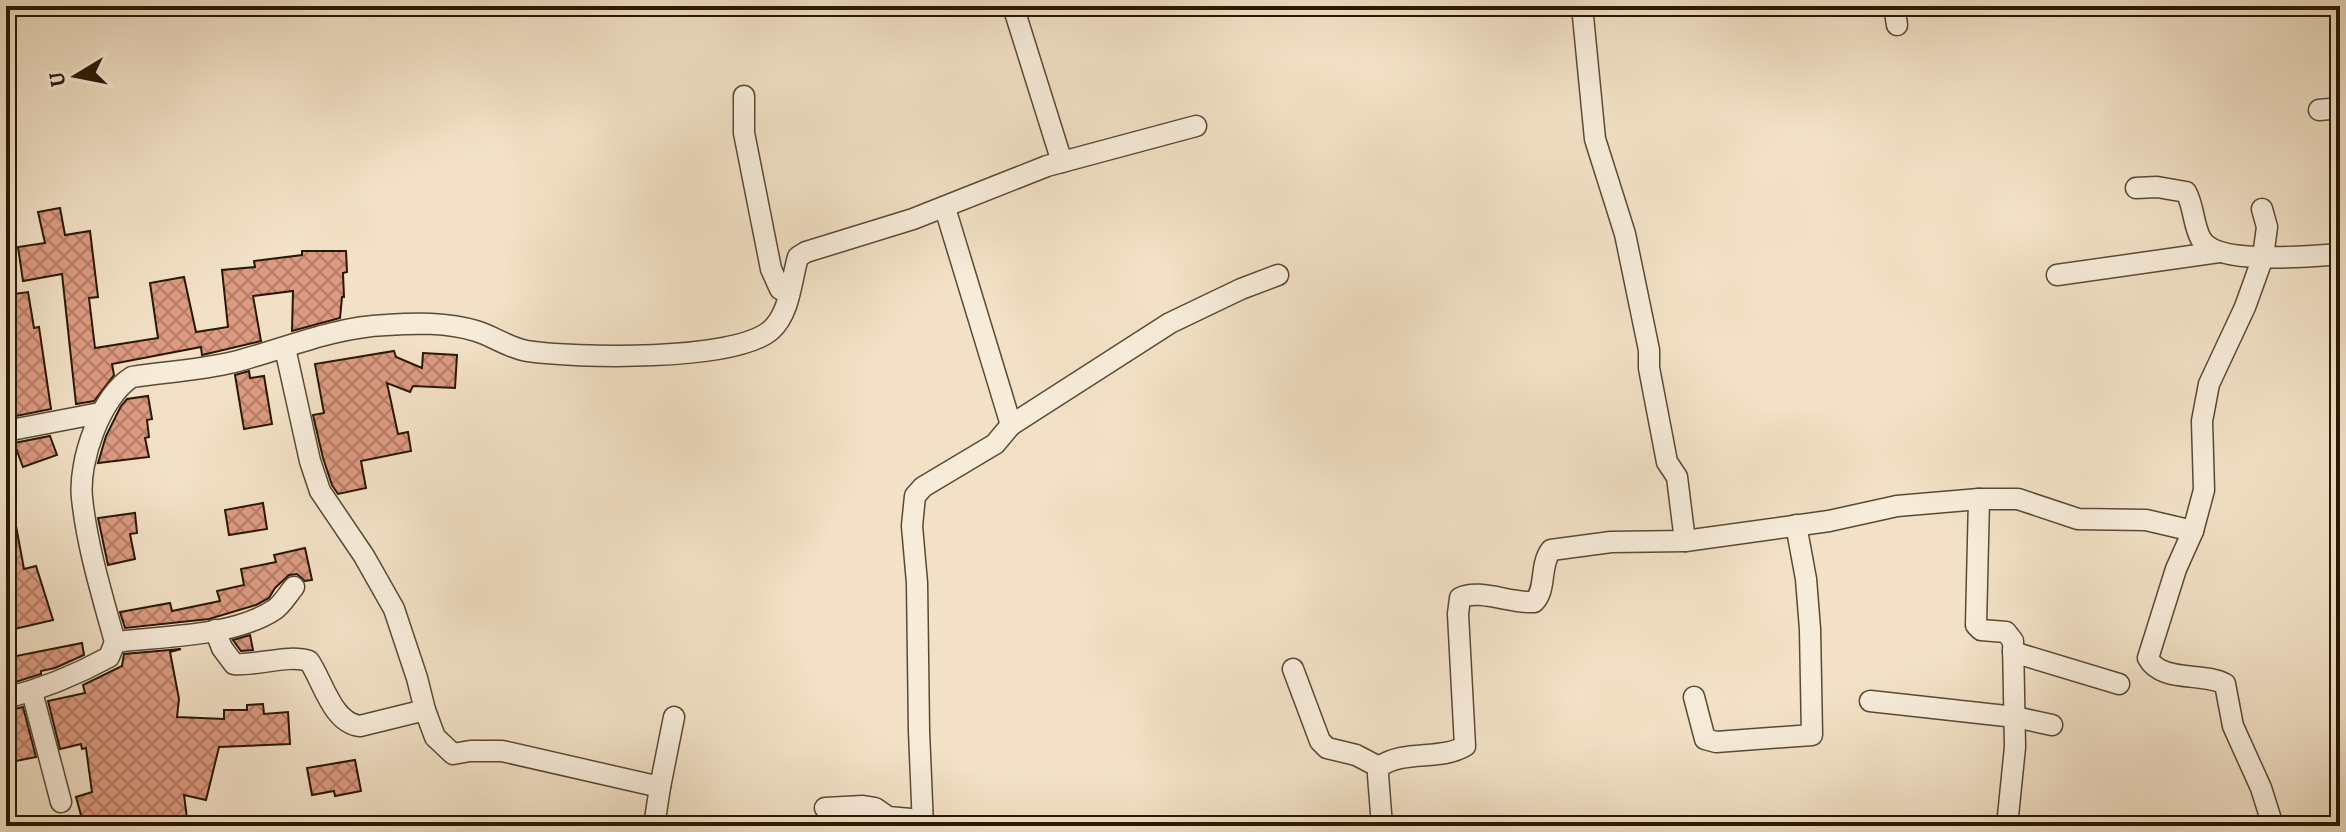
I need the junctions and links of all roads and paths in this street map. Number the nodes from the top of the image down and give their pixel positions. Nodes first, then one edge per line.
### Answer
1 (1013, 6) edge
2 (1582, 6) edge
3 (744, 96) dead end
4 (1196, 126) dead end
5 (1062, 162) junction
6 (2136, 188) dead end
7 (945, 208) junction
8 (2262, 209) dead end
9 (2219, 252) junction
10 (2340, 254) edge
11 (2263, 257) junction
12 (1278, 275) dead end
13 (2057, 275) dead end
14 (789, 294) junction
15 (285, 348) junction
16 (100, 413) junction
17 (1011, 425) junction
18 (6, 431) edge
19 (1979, 499) junction
20 (1796, 525) junction
21 (2193, 531) junction
22 (1685, 541) junction
23 (294, 587) dead end
24 (215, 630) junction
25 (115, 642) junction
26 (2013, 652) junction
27 (1293, 669) dead end
28 (2119, 684) dead end
29 (32, 692) junction
30 (1694, 697) dead end
31 (6, 698) edge
32 (1870, 701) dead end
33 (425, 710) junction
34 (674, 717) dead end
35 (2015, 717) junction
36 (2052, 725) dead end
37 (1379, 767) junction
38 (660, 787) junction
39 (61, 802) dead end
40 (825, 808) dead end
41 (922, 823) edge
42 (654, 826) edge
43 (1382, 826) edge
44 (2007, 826) edge
45 (2273, 826) edge

1 - 5 street
2 - 22 street
3 - 14 street
4 - 5 street
5 - 7 street
6 - 9 street
7 - 14 street
7 - 17 street
8 - 11 street
9 - 11 street
9 - 13 street
10 - 11 street
11 - 21 street
12 - 17 street
14 - 15 street
15 - 16 street
15 - 33 street
16 - 18 street
16 - 25 street
17 - 41 street
19 - 20 street
19 - 21 street
19 - 26 street
20 - 22 street
20 - 30 street
21 - 45 street
22 - 37 street
23 - 24 street
24 - 25 street
24 - 33 street
25 - 29 street
26 - 28 street
26 - 35 street
27 - 37 street
29 - 31 street
29 - 39 street
32 - 35 street
33 - 38 street
34 - 38 street
35 - 36 street
35 - 44 street
37 - 43 street
38 - 42 street
40 - 41 street

